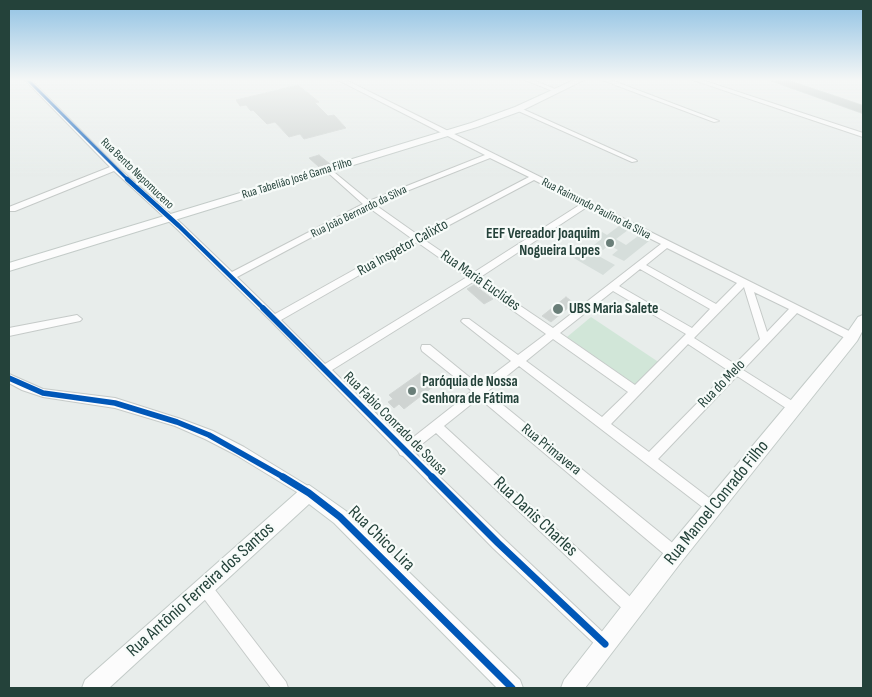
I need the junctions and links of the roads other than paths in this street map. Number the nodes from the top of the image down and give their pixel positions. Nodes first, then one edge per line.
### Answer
1 (60, 113) edge
2 (407, 113) edge
3 (508, 113) edge
4 (526, 113) edge
5 (693, 113) edge
6 (795, 113) edge
7 (716, 121) dead end
8 (448, 133) junction
9 (863, 135) edge
10 (491, 155) junction
11 (634, 161) dead end
12 (115, 168) junction
13 (327, 170) junction
14 (533, 178) junction
15 (368, 204) junction
16 (587, 204) junction
17 (12, 209) dead end
18 (170, 219) junction
19 (418, 238) junction
20 (665, 245) junction
21 (640, 265) junction
22 (9, 267) edge
23 (230, 277) junction
24 (474, 277) junction
25 (745, 285) junction
26 (612, 286) junction
27 (717, 309) junction
28 (795, 309) junction
29 (77, 319) dead end
30 (274, 320) junction
31 (863, 320) edge
32 (466, 321) dead end
33 (9, 332) edge
34 (554, 333) junction
35 (690, 336) junction
36 (852, 337) junction
37 (764, 340) junction
38 (426, 348) dead end
39 (518, 360) junction
40 (324, 370) junction
41 (735, 370) junction
42 (9, 378) edge
43 (635, 391) junction
44 (479, 392) junction
45 (793, 407) junction
46 (603, 424) junction
47 (436, 426) junction
48 (404, 451) junction
49 (649, 460) junction
50 (309, 493) junction
51 (713, 508) junction
52 (674, 554) junction
53 (204, 587) junction
54 (633, 609) junction
55 (605, 644) junction
56 (94, 688) edge
57 (280, 688) edge
58 (512, 688) edge
59 (572, 688) edge

1 - 12 street, Rua Bento Nepomuceno
2 - 8 street, Rua Raimundo Paulino da Silva
3 - 8 street, Rua Tabelião José Gama Filho
4 - 11 street
5 - 7 street
6 - 9 street
8 - 10 street, Rua Raimundo Paulino da Silva
8 - 13 street, Rua Tabelião José Gama Filho
10 - 14 street, Rua Raimundo Paulino da Silva
10 - 15 street, Rua João Bernardo da Silva
12 - 17 street
12 - 18 street, Rua Bento Nepomuceno
13 - 15 street, Rua Maria Euclides
13 - 18 street, Rua Tabelião José Gama Filho
14 - 16 street, Rua Raimundo Paulino da Silva
14 - 19 street, Rua Inspetor Calixto
15 - 19 street, Rua Maria Euclides
15 - 23 street, Rua João Bernardo da Silva
16 - 20 street, Rua Raimundo Paulino da Silva
16 - 24 street
18 - 22 street, Rua Tabelião José Gama Filho
18 - 23 street, Rua Fabio Conrado de Sousa
19 - 24 street, Rua Maria Euclides
19 - 30 street, Rua Inspetor Calixto
20 - 21 street
20 - 25 street, Rua Raimundo Paulino da Silva
21 - 26 street
21 - 27 street
23 - 30 street, Rua Fabio Conrado de Sousa
24 - 34 street, Rua Maria Euclides
24 - 40 street
25 - 27 street
25 - 28 street, Rua Raimundo Paulino da Silva
25 - 37 street
26 - 34 street
26 - 35 street
27 - 35 street
28 - 36 street, Rua Raimundo Paulino da Silva
28 - 37 street, Rua do Melo
29 - 33 street
30 - 40 street, Rua Fabio Conrado de Sousa
31 - 36 street, Rua Manoel Conrado Filho
32 - 39 street
34 - 39 street
34 - 43 street, Rua Maria Euclides
35 - 41 street
35 - 43 street
36 - 45 street, Rua Manoel Conrado Filho
37 - 41 street, Rua do Melo
38 - 44 street, Rua Primavera
39 - 44 street
39 - 46 street
40 - 48 street, Rua Fabio Conrado de Sousa
41 - 45 street
41 - 49 street, Rua do Melo
42 - 50 street, Rua Chico Lira
43 - 46 street
44 - 47 street
44 - 52 street, Rua Primavera
45 - 51 street, Rua Manoel Conrado Filho
46 - 49 street
47 - 48 street
47 - 54 street, Rua Danis Charles
48 - 55 street, Rua Fabio Conrado de Sousa
49 - 51 street
50 - 53 street, Rua Antônio Ferreira dos Santos
50 - 58 street, Rua Chico Lira
51 - 52 street, Rua Manoel Conrado Filho
52 - 54 street, Rua Manoel Conrado Filho
53 - 56 street, Rua Antônio Ferreira dos Santos
53 - 57 street
54 - 55 street, Rua Manoel Conrado Filho
55 - 59 street, Rua Manoel Conrado Filho

